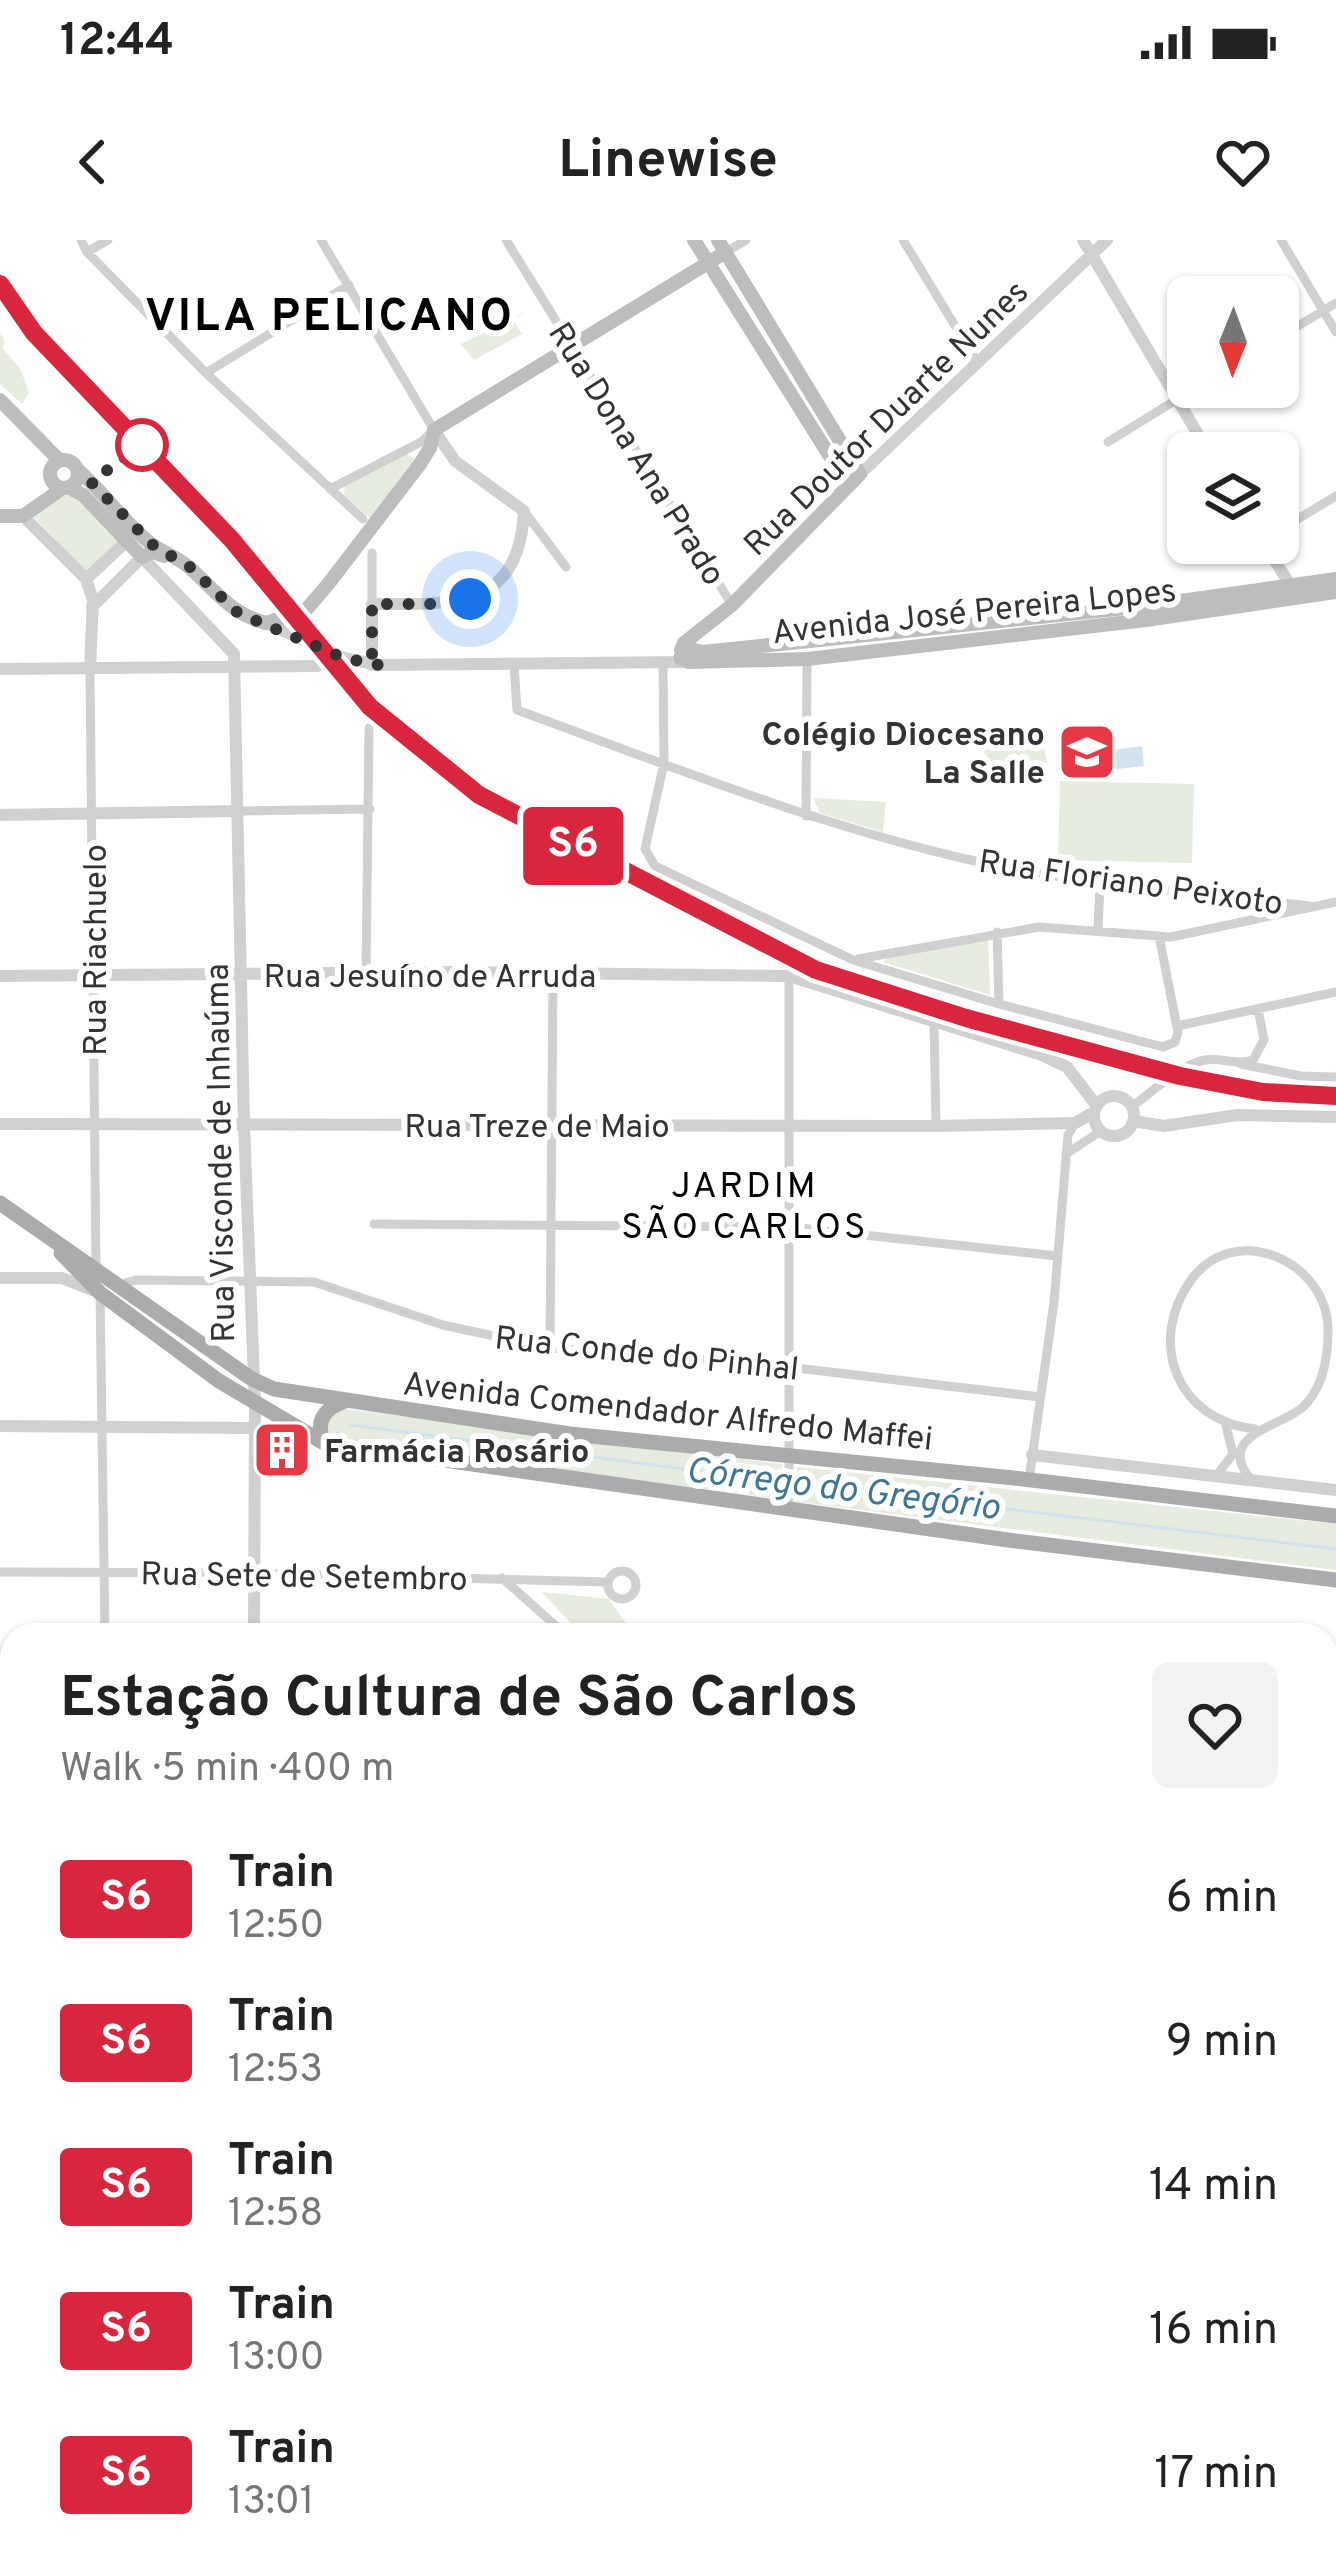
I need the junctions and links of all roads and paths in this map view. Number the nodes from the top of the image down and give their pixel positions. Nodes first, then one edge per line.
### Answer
1 (81, 240) edge
2 (107, 240) edge
3 (321, 240) edge
4 (506, 240) edge
5 (694, 240) edge
6 (746, 240) edge
7 (903, 240) edge
8 (1083, 240) edge
9 (1107, 240) edge
10 (1281, 240) edge
11 (722, 246) edge
12 (87, 252) junction
13 (1092, 254) junction
14 (708, 263) junction
15 (349, 285) junction
16 (1336, 303) edge
17 (1323, 311) junction
18 (1299, 325) edge
19 (1336, 332) edge
20 (570, 344) junction
21 (977, 362) junction
22 (206, 373) junction
23 (1167, 382) edge
24 (0, 400) edge
25 (1167, 405) edge
26 (434, 430) junction
27 (1108, 442) dead end
28 (59, 460) junction
29 (78, 470) junction
30 (860, 474) junction
31 (848, 485) junction
32 (66, 488) junction
33 (330, 489) junction
34 (1336, 496) edge
35 (524, 511) junction
36 (0, 516) edge
37 (23, 516) junction
38 (1299, 518) edge
39 (363, 519) dead end
40 (128, 540) junction
41 (372, 553) dead end
42 (142, 556) junction
43 (185, 564) junction
44 (1277, 564) edge
45 (566, 567) dead end
46 (1336, 578) edge
47 (86, 579) junction
48 (1290, 585) junction
49 (1336, 592) edge
50 (1309, 596) junction
51 (372, 604) junction
52 (732, 605) junction
53 (92, 607) junction
54 (1145, 613) junction
55 (266, 622) junction
56 (807, 641) junction
57 (687, 653) junction
58 (807, 658) junction
59 (663, 663) junction
60 (377, 665) junction
61 (514, 665) junction
62 (316, 666) dead end
63 (0, 669) edge
64 (90, 669) junction
65 (236, 669) junction
66 (369, 728) dead end
67 (664, 764) junction
68 (370, 809) junction
69 (239, 811) junction
70 (92, 813) junction
71 (0, 815) edge
72 (806, 815) junction
73 (1100, 884) junction
74 (1336, 902) edge
75 (1310, 906) junction
76 (1098, 930) junction
77 (997, 932) junction
78 (1159, 936) junction
79 (853, 959) junction
80 (242, 973) junction
81 (366, 974) junction
82 (0, 976) edge
83 (94, 976) junction
84 (553, 976) junction
85 (789, 976) junction
86 (1336, 992) edge
87 (999, 1004) junction
88 (1258, 1009) junction
89 (934, 1022) junction
90 (1177, 1026) junction
91 (1240, 1064) junction
92 (1336, 1077) edge
93 (1096, 1109) junction
94 (1132, 1114) junction
95 (1336, 1117) edge
96 (1075, 1123) junction
97 (0, 1124) edge
98 (95, 1124) junction
99 (551, 1124) junction
100 (244, 1125) junction
101 (789, 1126) junction
102 (936, 1126) junction
103 (1100, 1131) junction
104 (1066, 1154) junction
105 (0, 1203) edge
106 (374, 1224) dead end
107 (551, 1227) junction
108 (790, 1227) junction
109 (40, 1231) junction
110 (1058, 1256) junction
111 (95, 1269) junction
112 (0, 1278) edge
113 (249, 1281) junction
114 (118, 1285) junction
115 (100, 1293) junction
116 (550, 1348) junction
117 (788, 1367) junction
118 (252, 1379) junction
119 (308, 1396) junction
120 (1040, 1397) junction
121 (343, 1402) junction
122 (255, 1404) junction
123 (0, 1426) edge
124 (104, 1426) junction
125 (1226, 1426) junction
126 (253, 1428) junction
127 (1255, 1430) junction
128 (301, 1431) junction
129 (324, 1443) junction
130 (1032, 1455) junction
131 (789, 1460) junction
132 (1216, 1476) junction
133 (1029, 1480) junction
134 (1252, 1481) junction
135 (1336, 1490) edge
136 (789, 1502) junction
137 (1336, 1516) edge
138 (104, 1572) junction
139 (0, 1573) edge
140 (253, 1573) junction
141 (502, 1578) junction
142 (1336, 1580) edge
143 (608, 1582) dead end
144 (105, 1623) edge
145 (254, 1623) edge
146 (553, 1623) edge

1 - 12 street
2 - 12 street
3 - 15 street
4 - 20 street, Rua Dona Ana Prado
5 - 14 main road
6 - 11 street
7 - 21 street
8 - 13 street
9 - 13 street, Rua Doutor Duarte Nunes
10 - 17 street
11 - 14 main road
11 - 30 main road
12 - 22 street
13 - 21 street, Rua Doutor Duarte Nunes
13 - 23 street
14 - 20 main road
14 - 31 main road
15 - 22 street
15 - 26 street
16 - 17 street
17 - 18 street
17 - 19 street
20 - 26 main road
20 - 52 street, Rua Dona Ana Prado
21 - 30 street, Rua Doutor Duarte Nunes
22 - 33 street
24 - 28 main road
25 - 27 street
26 - 33 street
26 - 35 street
26 - 55 main road, bridge
28 - 29 main road
28 - 32 main road
29 - 32 main road
29 - 43 main road
30 - 31 main road, Rua Doutor Duarte Nunes
31 - 52 main road, Rua Doutor Duarte Nunes
32 - 37 main road
32 - 40 main road
33 - 39 street
34 - 38 street
35 - 45 street
35 - 51 street
36 - 37 main road
37 - 47 street
40 - 42 main road
40 - 47 street
41 - 51 street
42 - 43 main road
42 - 53 street
42 - 65 street
43 - 55 main road
44 - 48 street
46 - 48 main road, Avenida José Pereira Lopes
47 - 53 street, Rua Riachuelo
48 - 50 street
48 - 54 main road, Avenida José Pereira Lopes
49 - 50 main road, Avenida José Pereira Lopes
50 - 54 main road, Avenida José Pereira Lopes
51 - 60 street
52 - 57 main road, Rua Doutor Duarte Nunes
53 - 64 street, Rua Riachuelo
54 - 56 main road, Avenida José Pereira Lopes
54 - 58 main road, Avenida José Pereira Lopes
55 - 60 street, bridge
56 - 57 main road, Avenida José Pereira Lopes
56 - 58 street
57 - 58 main road, Avenida José Pereira Lopes
57 - 59 main road
58 - 72 street
59 - 61 street
59 - 67 street
60 - 61 street
61 - 67 street, Rua Floriano Peixoto
62 - 65 street
63 - 64 street
64 - 65 street
64 - 70 street, Rua Riachuelo
65 - 69 street, Rua Visconde de Inhaúma
66 - 68 street
67 - 72 street, Rua Floriano Peixoto
67 - 79 street
68 - 69 street
68 - 81 street
69 - 70 street
69 - 80 street, Rua Visconde de Inhaúma
70 - 71 street
70 - 83 street, Rua Riachuelo
72 - 73 street, Rua Floriano Peixoto
73 - 75 street, Rua Floriano Peixoto
73 - 76 street
74 - 75 street
75 - 78 street
76 - 77 street
76 - 78 street
77 - 79 street
77 - 87 street
78 - 90 street
79 - 87 street
80 - 81 street, Rua Jesuíno de Arruda
80 - 83 street, Rua Jesuíno de Arruda
80 - 100 street, Rua Visconde de Inhaúma
81 - 84 street, Rua Jesuíno de Arruda
82 - 83 street, Rua Jesuíno de Arruda
83 - 98 street, Rua Riachuelo
84 - 85 street, Rua Jesuíno de Arruda
84 - 99 street
85 - 89 street, Rua Jesuíno de Arruda
85 - 101 street
86 - 88 street
87 - 90 street
88 - 90 street
88 - 91 street
89 - 93 street, Rua Jesuíno de Arruda
89 - 102 street
91 - 92 street
91 - 94 street
93 - 94 street
93 - 96 street, Rua Treze de Maio
93 - 103 street
94 - 95 street
94 - 103 street
96 - 102 street, Rua Treze de Maio
96 - 104 street
97 - 98 street, Rua Treze de Maio
98 - 100 street, Rua Treze de Maio
98 - 111 street, Rua Riachuelo
99 - 100 street, Rua Treze de Maio
99 - 101 street, Rua Treze de Maio
99 - 107 street
100 - 113 street, Rua Visconde de Inhaúma
101 - 102 street, Rua Treze de Maio
101 - 108 street
103 - 104 street
104 - 110 street
105 - 109 main road, Avenida Comendador Alfredo Maffei
106 - 107 street
107 - 108 street
107 - 116 street
108 - 110 street
108 - 117 street
109 - 111 main road, Avenida Comendador Alfredo Maffei
109 - 115 main road, Avenida Comendador Alfredo Maffei
110 - 120 street
111 - 114 main road, Avenida Comendador Alfredo Maffei
111 - 115 street, Rua Riachuelo
112 - 115 street
113 - 114 street, Rua Conde do Pinhal
113 - 116 street, Rua Conde do Pinhal
113 - 118 street, Rua Visconde de Inhaúma
114 - 115 street
114 - 118 main road, Avenida Comendador Alfredo Maffei
115 - 122 main road, Avenida Comendador Alfredo Maffei
115 - 124 street, Rua Riachuelo
116 - 117 street, Rua Conde do Pinhal
117 - 120 street, Rua Conde do Pinhal
117 - 131 street
118 - 119 main road, Avenida Comendador Alfredo Maffei
118 - 122 street, Rua Visconde de Inhaúma
119 - 121 main road, Avenida Comendador Alfredo Maffei
119 - 128 main road
120 - 130 street
121 - 129 main road
121 - 131 main road, Avenida Comendador Alfredo Maffei
122 - 126 street, Rua Visconde de Inhaúma
122 - 128 main road, Avenida Comendador Alfredo Maffei
123 - 124 street
124 - 126 street
124 - 138 street, Rua Riachuelo
125 - 127 street
125 - 127 street
125 - 132 street
126 - 140 street, Rua Visconde de Inhaúma
127 - 134 street
128 - 129 main road, Avenida Comendador Alfredo Maffei
129 - 136 main road, Avenida Comendador Alfredo Maffei
130 - 132 street
130 - 133 street
131 - 133 main road, Avenida Comendador Alfredo Maffei
131 - 136 street
132 - 134 street
133 - 137 main road, Avenida Comendador Alfredo Maffei
134 - 135 street
136 - 142 main road, Avenida Comendador Alfredo Maffei
138 - 139 street, Rua Sete de Setembro
138 - 140 street, Rua Sete de Setembro
138 - 144 street, Rua Riachuelo
140 - 141 street, Rua Sete de Setembro
140 - 145 street, Rua Visconde de Inhaúma
141 - 143 street, Rua Sete de Setembro
141 - 146 street

